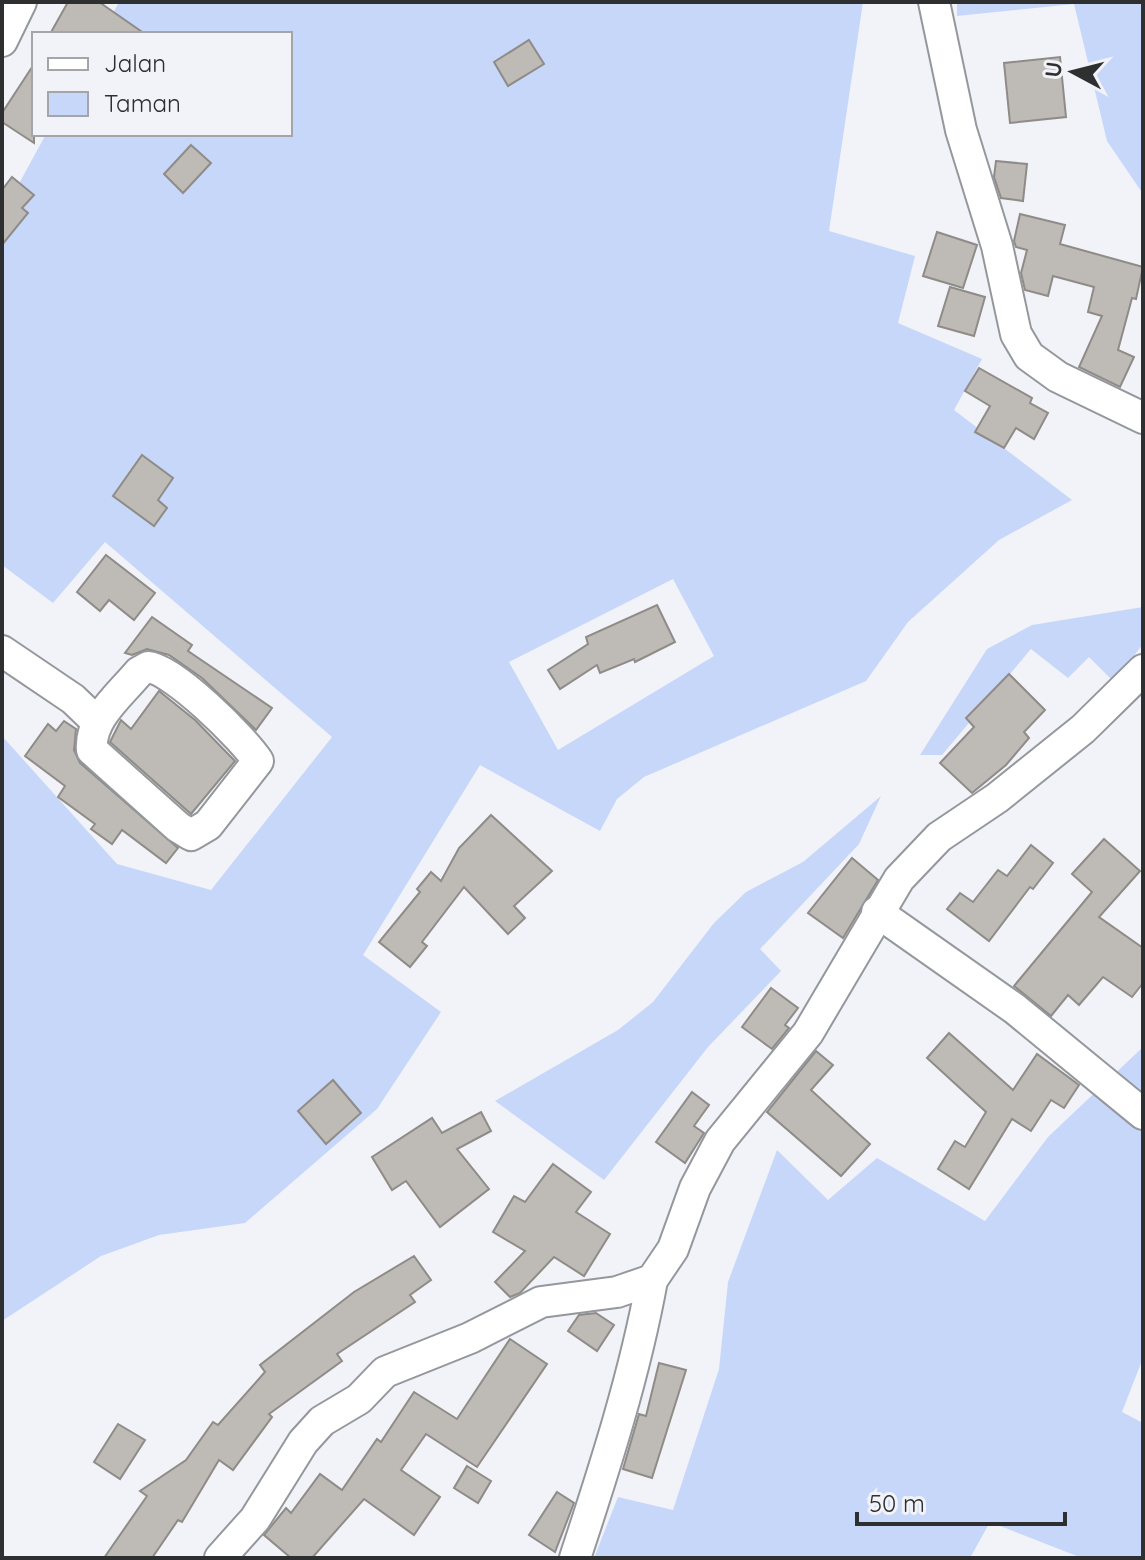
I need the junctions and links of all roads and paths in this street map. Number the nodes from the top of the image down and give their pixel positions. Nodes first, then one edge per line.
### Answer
1 (21, 2) edge
2 (934, 2) edge
3 (2, 41) edge
4 (1143, 418) edge
5 (2, 651) edge
6 (1143, 670) edge
7 (97, 722) junction
8 (877, 912) junction
9 (1143, 1114) edge
10 (652, 1280) junction
11 (220, 1558) edge
12 (575, 1558) edge

1 - 3 street
2 - 4 street
5 - 7 street
6 - 8 street
7 - 7 street
8 - 9 street
8 - 10 street
10 - 11 street
10 - 12 street

